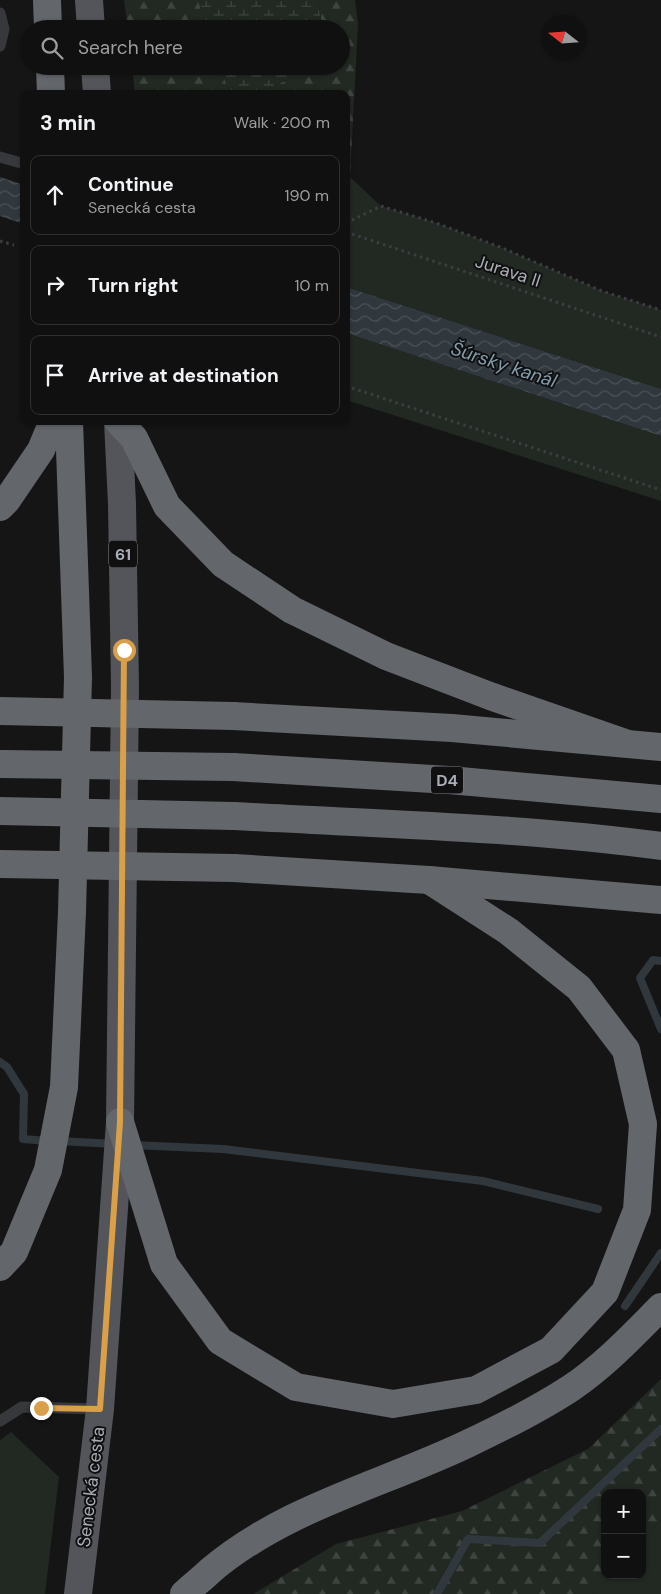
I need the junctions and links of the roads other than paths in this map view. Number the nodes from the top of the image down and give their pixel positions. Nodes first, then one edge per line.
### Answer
1 (46, 0) edge
2 (89, 0) edge
3 (0, 14) edge
4 (47, 20) edge
5 (90, 20) edge
6 (0, 46) edge
7 (50, 75) edge
8 (96, 75) edge
9 (51, 90) edge
10 (97, 90) edge
11 (0, 157) edge
12 (20, 163) edge
13 (51, 425) edge
14 (69, 425) edge
15 (118, 425) edge
16 (122, 425) edge
17 (0, 507) edge
18 (0, 711) edge
19 (625, 743) junction
20 (661, 747) edge
21 (0, 764) edge
22 (661, 799) edge
23 (0, 811) edge
24 (661, 846) edge
25 (0, 864) edge
26 (429, 880) junction
27 (661, 900) edge
28 (120, 1122) junction
29 (0, 1267) edge
30 (661, 1307) edge
31 (100, 1409) junction
32 (0, 1421) edge
33 (78, 1594) edge
34 (184, 1594) edge

1 - 4 highway
2 - 5 main road
3 - 6 lane
7 - 9 highway
8 - 10 main road
11 - 12 lane
13 - 17 highway
14 - 29 highway
15 - 28 main road, Senecká cesta / 61
16 - 19 highway
18 - 19 highway, bridge
19 - 20 highway
21 - 22 highway, D4, bridge
23 - 24 highway, bridge
25 - 26 highway, bridge
26 - 27 highway
26 - 28 highway
28 - 31 main road, Senecká cesta / 61
30 - 34 highway
31 - 32 lane
31 - 33 main road, Senecká cesta / 61

